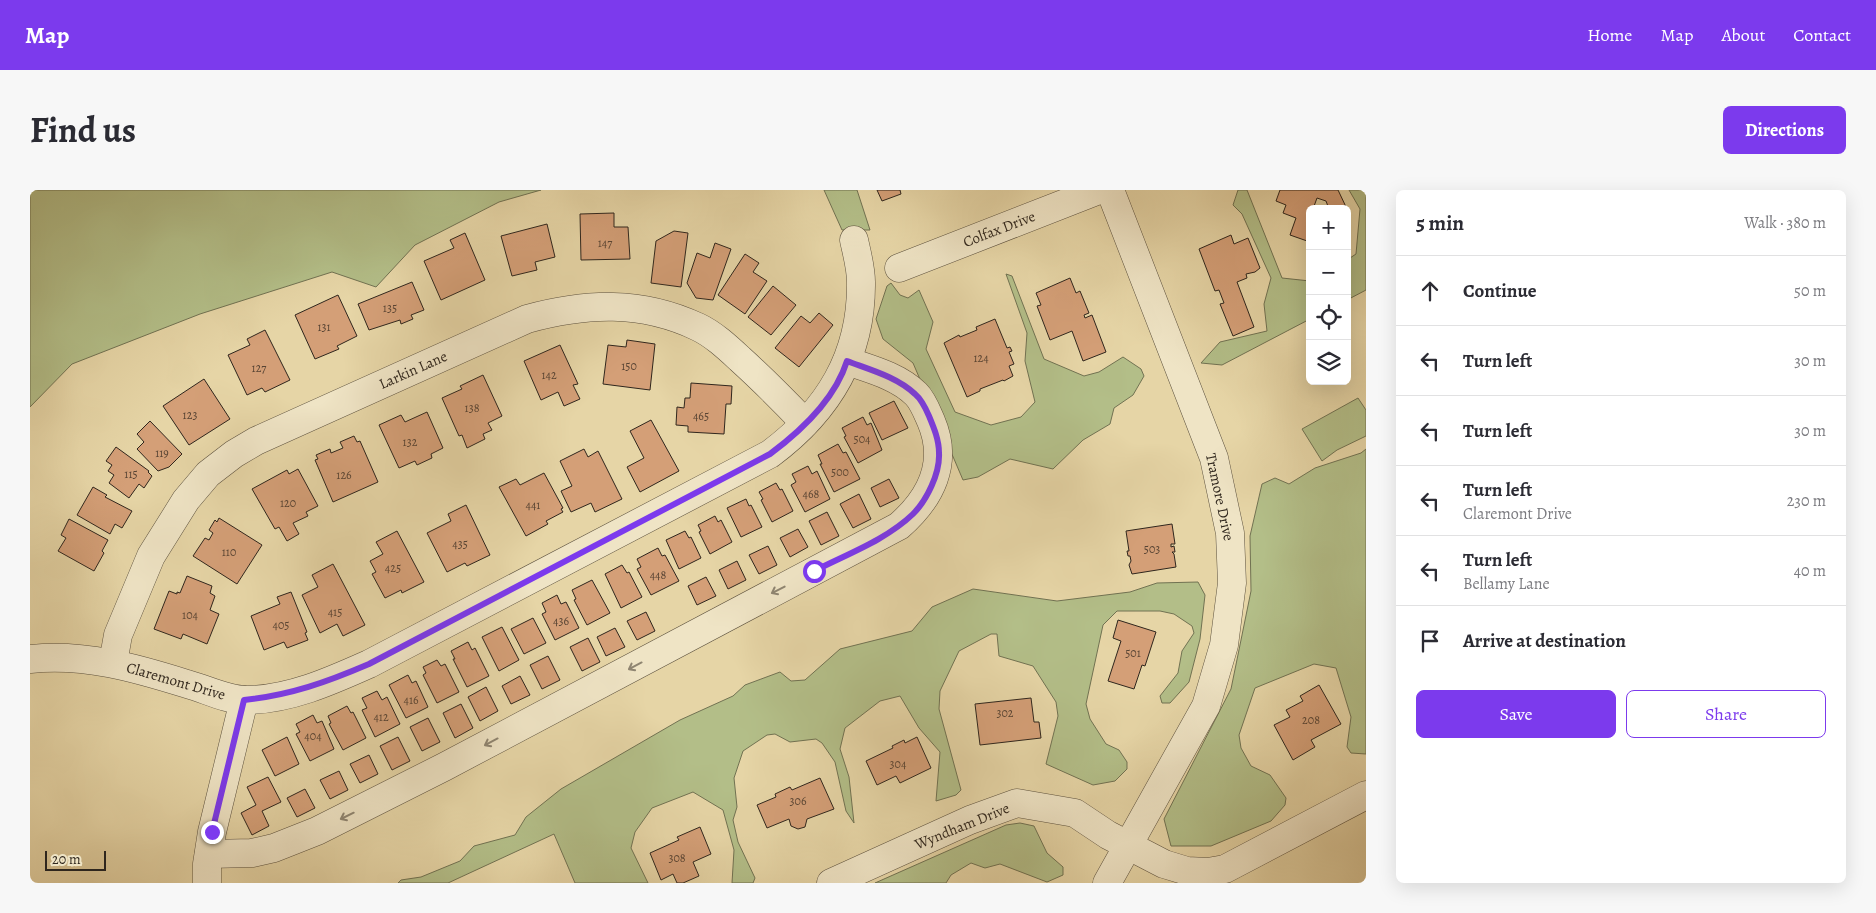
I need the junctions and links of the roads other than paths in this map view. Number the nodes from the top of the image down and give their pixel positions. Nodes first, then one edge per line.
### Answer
1 (1099, 190) edge
2 (1110, 190) edge
3 (854, 240) dead end
4 (899, 268) dead end
5 (847, 361) junction
6 (805, 423) junction
7 (30, 659) edge
8 (113, 663) junction
9 (244, 700) junction
10 (1366, 795) edge
11 (1127, 845) junction
12 (208, 854) junction
13 (207, 883) edge
14 (831, 883) edge
15 (1107, 883) edge

1 - 4 street, Colfax Drive
2 - 11 street, Tramore Drive
3 - 5 street, Claremont Drive
5 - 6 street, Claremont Drive
5 -> 12 street
6 - 8 street, Larkin Lane
6 - 9 street, Claremont Drive
7 - 8 street, Claremont Drive
8 - 9 street, Claremont Drive
9 - 12 street
10 - 11 street, Wyndham Drive
11 - 14 street, Wyndham Drive
11 - 15 street, Tramore Drive
12 - 13 street

